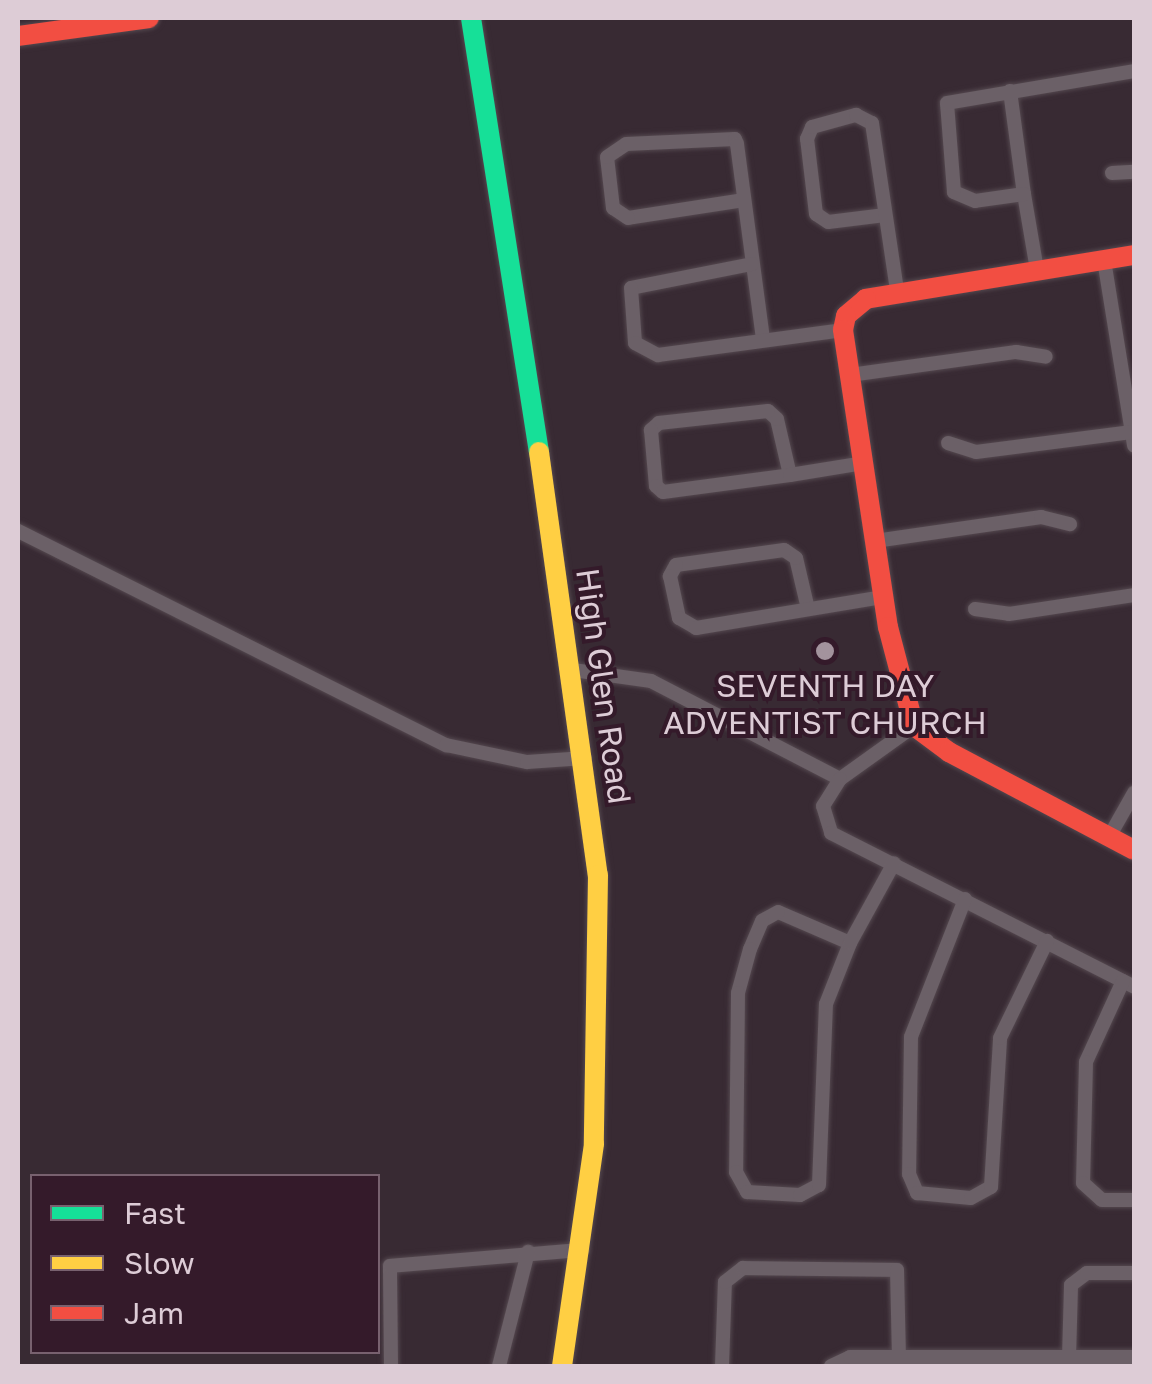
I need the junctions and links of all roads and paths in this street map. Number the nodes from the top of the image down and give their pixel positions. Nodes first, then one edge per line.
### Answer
1 (148, 18) edge
2 (472, 18) edge
3 (107, 21) edge
4 (18, 36) edge
5 (1134, 70) edge
6 (1010, 91) junction
7 (1134, 172) edge
8 (1112, 173) dead end
9 (1024, 194) junction
10 (744, 200) junction
11 (885, 215) junction
12 (1134, 255) edge
13 (1104, 260) junction
14 (752, 264) junction
15 (1037, 270) junction
16 (896, 291) junction
17 (843, 330) junction
18 (1134, 333) edge
19 (1116, 335) junction
20 (763, 339) junction
21 (1046, 357) dead end
22 (850, 375) junction
23 (1131, 404) edge
24 (1133, 439) edge
25 (948, 443) dead end
26 (863, 464) junction
27 (790, 475) junction
28 (1070, 524) dead end
29 (18, 530) edge
30 (875, 541) junction
31 (1134, 595) edge
32 (883, 597) junction
33 (808, 609) junction
34 (975, 609) dead end
35 (573, 670) junction
36 (914, 726) junction
37 (585, 758) junction
38 (840, 779) junction
39 (1134, 792) edge
40 (1109, 837) junction
41 (1134, 850) edge
42 (894, 863) junction
43 (965, 899) junction
44 (1047, 941) junction
45 (850, 943) junction
46 (1129, 984) edge
47 (1134, 1200) edge
48 (582, 1250) junction
49 (528, 1252) junction
50 (1134, 1273) edge
51 (1069, 1358) junction
52 (1133, 1360) edge
53 (903, 1361) edge
54 (391, 1366) edge
55 (499, 1366) edge
56 (562, 1366) edge
57 (722, 1366) edge
58 (830, 1366) edge

1 - 3 main road
2 - 35 main road, High Glen Road
3 - 4 main road
5 - 6 street
6 - 9 street
6 - 9 street
7 - 8 street
9 - 15 street
10 - 10 street
10 - 14 street
11 - 11 street
11 - 16 street
12 - 13 main road
13 - 15 main road
13 - 19 street
14 - 20 street
14 - 20 street
15 - 16 main road
16 - 17 main road
17 - 20 street
17 - 22 main road
18 - 19 street
19 - 23 street
21 - 22 street
22 - 26 main road
23 - 24 street
24 - 25 street
26 - 27 street
26 - 30 main road
27 - 27 street
28 - 30 street
29 - 37 street
30 - 32 main road
31 - 34 street
32 - 33 street
32 - 36 main road
33 - 33 street
35 - 37 main road, High Glen Road
35 - 38 street
36 - 38 street
36 - 40 main road
37 - 48 main road, High Glen Road
38 - 42 street
39 - 40 street
40 - 41 main road
42 - 43 street
42 - 45 street
43 - 44 street
43 - 44 street
44 - 46 street
45 - 45 street
46 - 47 street
48 - 49 street
48 - 56 main road, High Glen Road
49 - 54 street
49 - 55 street
50 - 51 street
51 - 52 street
51 - 53 street
53 - 57 street
53 - 58 street

